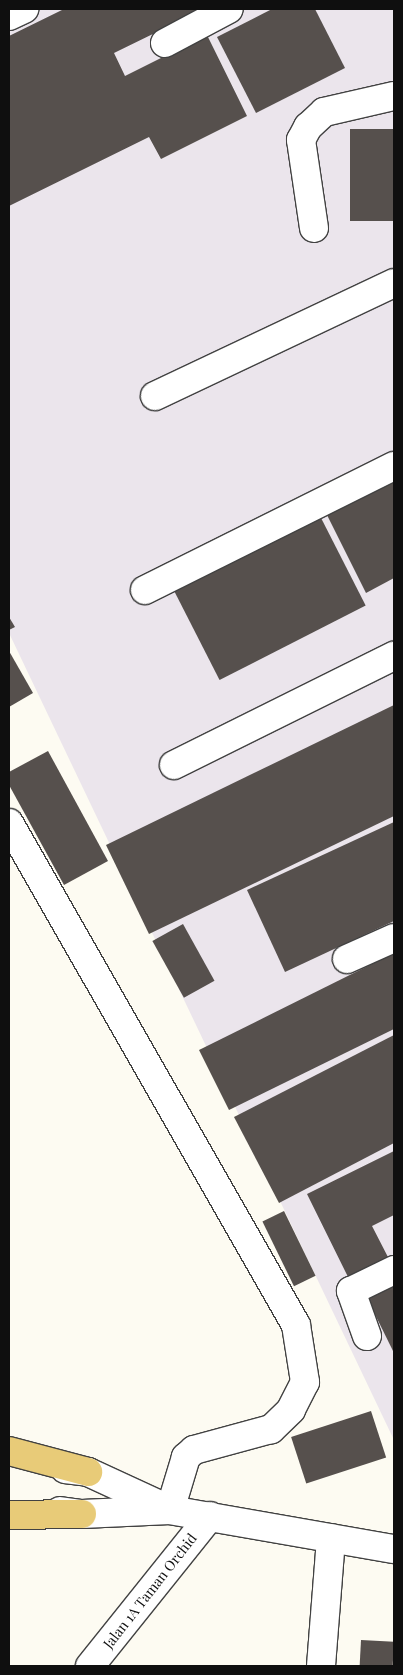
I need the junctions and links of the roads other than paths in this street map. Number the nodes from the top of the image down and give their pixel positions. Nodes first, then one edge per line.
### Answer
1 (24, 9) edge
2 (229, 9) edge
3 (9, 16) edge
4 (165, 43) dead end
5 (394, 96) edge
6 (314, 228) dead end
7 (394, 282) edge
8 (155, 396) dead end
9 (394, 466) edge
10 (145, 590) dead end
11 (394, 656) edge
12 (174, 765) dead end
13 (9, 823) edge
14 (394, 938) edge
15 (347, 960) dead end
16 (394, 1270) edge
17 (367, 1336) dead end
18 (9, 1451) edge
19 (9, 1461) edge
20 (88, 1472) junction
21 (9, 1502) edge
22 (170, 1510) junction
23 (82, 1514) junction
24 (9, 1515) edge
25 (210, 1516) junction
26 (331, 1538) junction
27 (394, 1549) edge
28 (90, 1666) edge
29 (321, 1666) edge

1 - 3 street
2 - 4 street
5 - 6 street
7 - 8 street
9 - 10 street
11 - 12 street
13 - 22 street
14 - 15 street
16 - 17 street
18 - 20 main road
19 - 20 street
20 - 22 street
21 - 23 street
22 - 23 street
22 - 25 street
23 - 24 main road
25 - 26 street
25 - 28 street, Jalan 1A Taman Orchid
26 - 27 street
26 - 29 street

